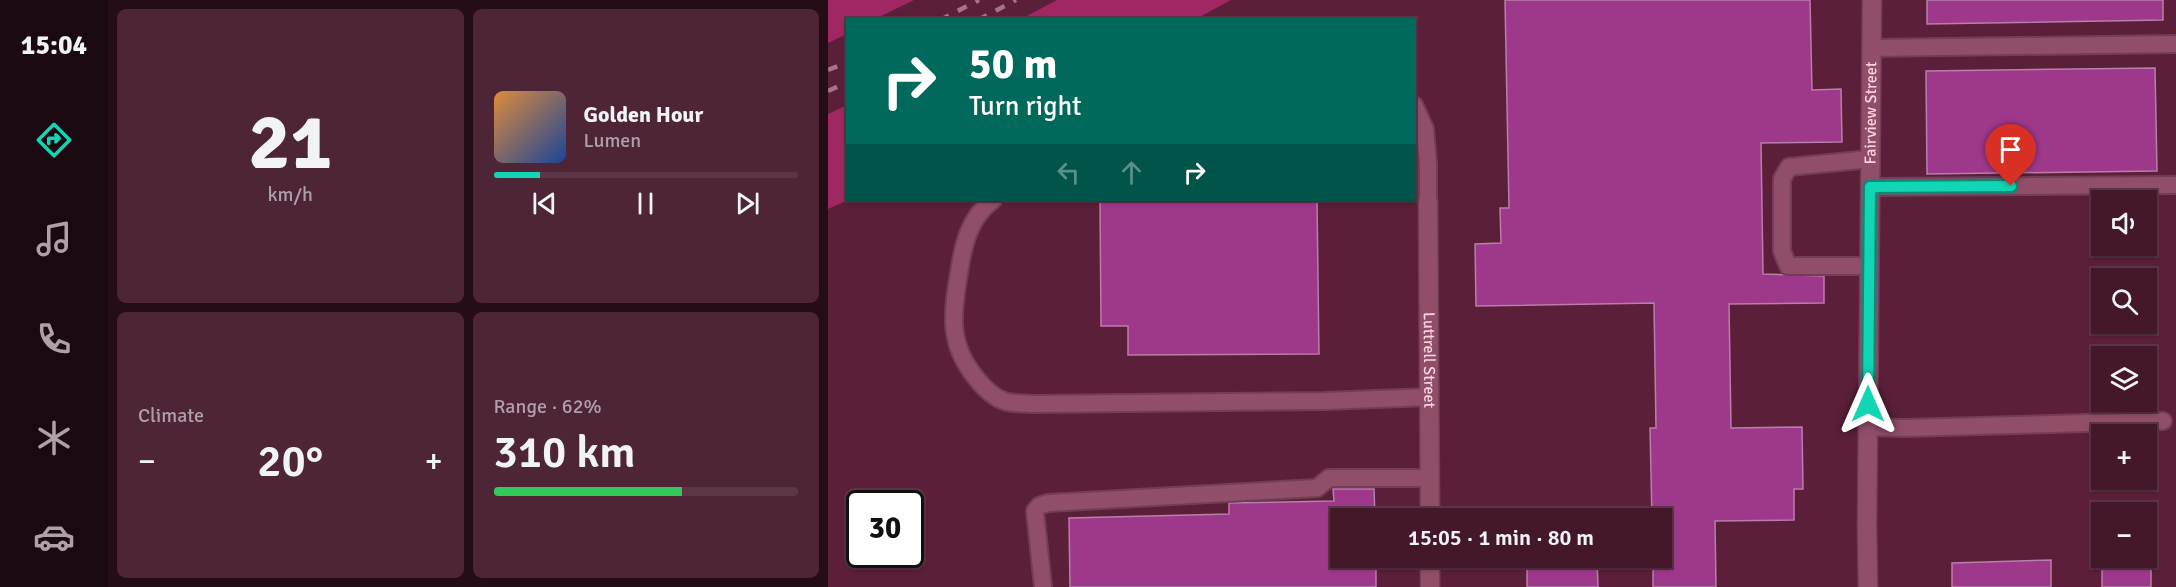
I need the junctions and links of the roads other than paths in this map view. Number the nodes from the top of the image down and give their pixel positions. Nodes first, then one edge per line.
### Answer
1 (1872, 0) edge
2 (2176, 44) edge
3 (1870, 48) junction
4 (1416, 109) edge
5 (1870, 159) junction
6 (2176, 185) edge
7 (1870, 187) junction
8 (992, 201) edge
9 (1428, 201) joint
10 (1869, 266) junction
11 (1429, 397) junction
12 (2163, 421) dead end
13 (1868, 427) junction
14 (1430, 478) junction
15 (1430, 508) edge
16 (1430, 568) edge
17 (1043, 587) edge
18 (1430, 587) edge
19 (1868, 587) edge

1 - 3 street, Fairview Street
2 - 3 lane
3 - 5 street, Fairview Street
4 - 9 lane
5 - 7 street, Fairview Street
5 - 10 lane
6 - 7 lane
7 - 10 street, Fairview Street
8 - 11 lane
9 - 11 street, Luttrell Street
10 - 13 street, Fairview Street
11 - 14 street, Luttrell Street
12 - 13 lane
13 - 19 street, Fairview Street
14 - 15 street, Luttrell Street
14 - 17 lane
16 - 18 street

